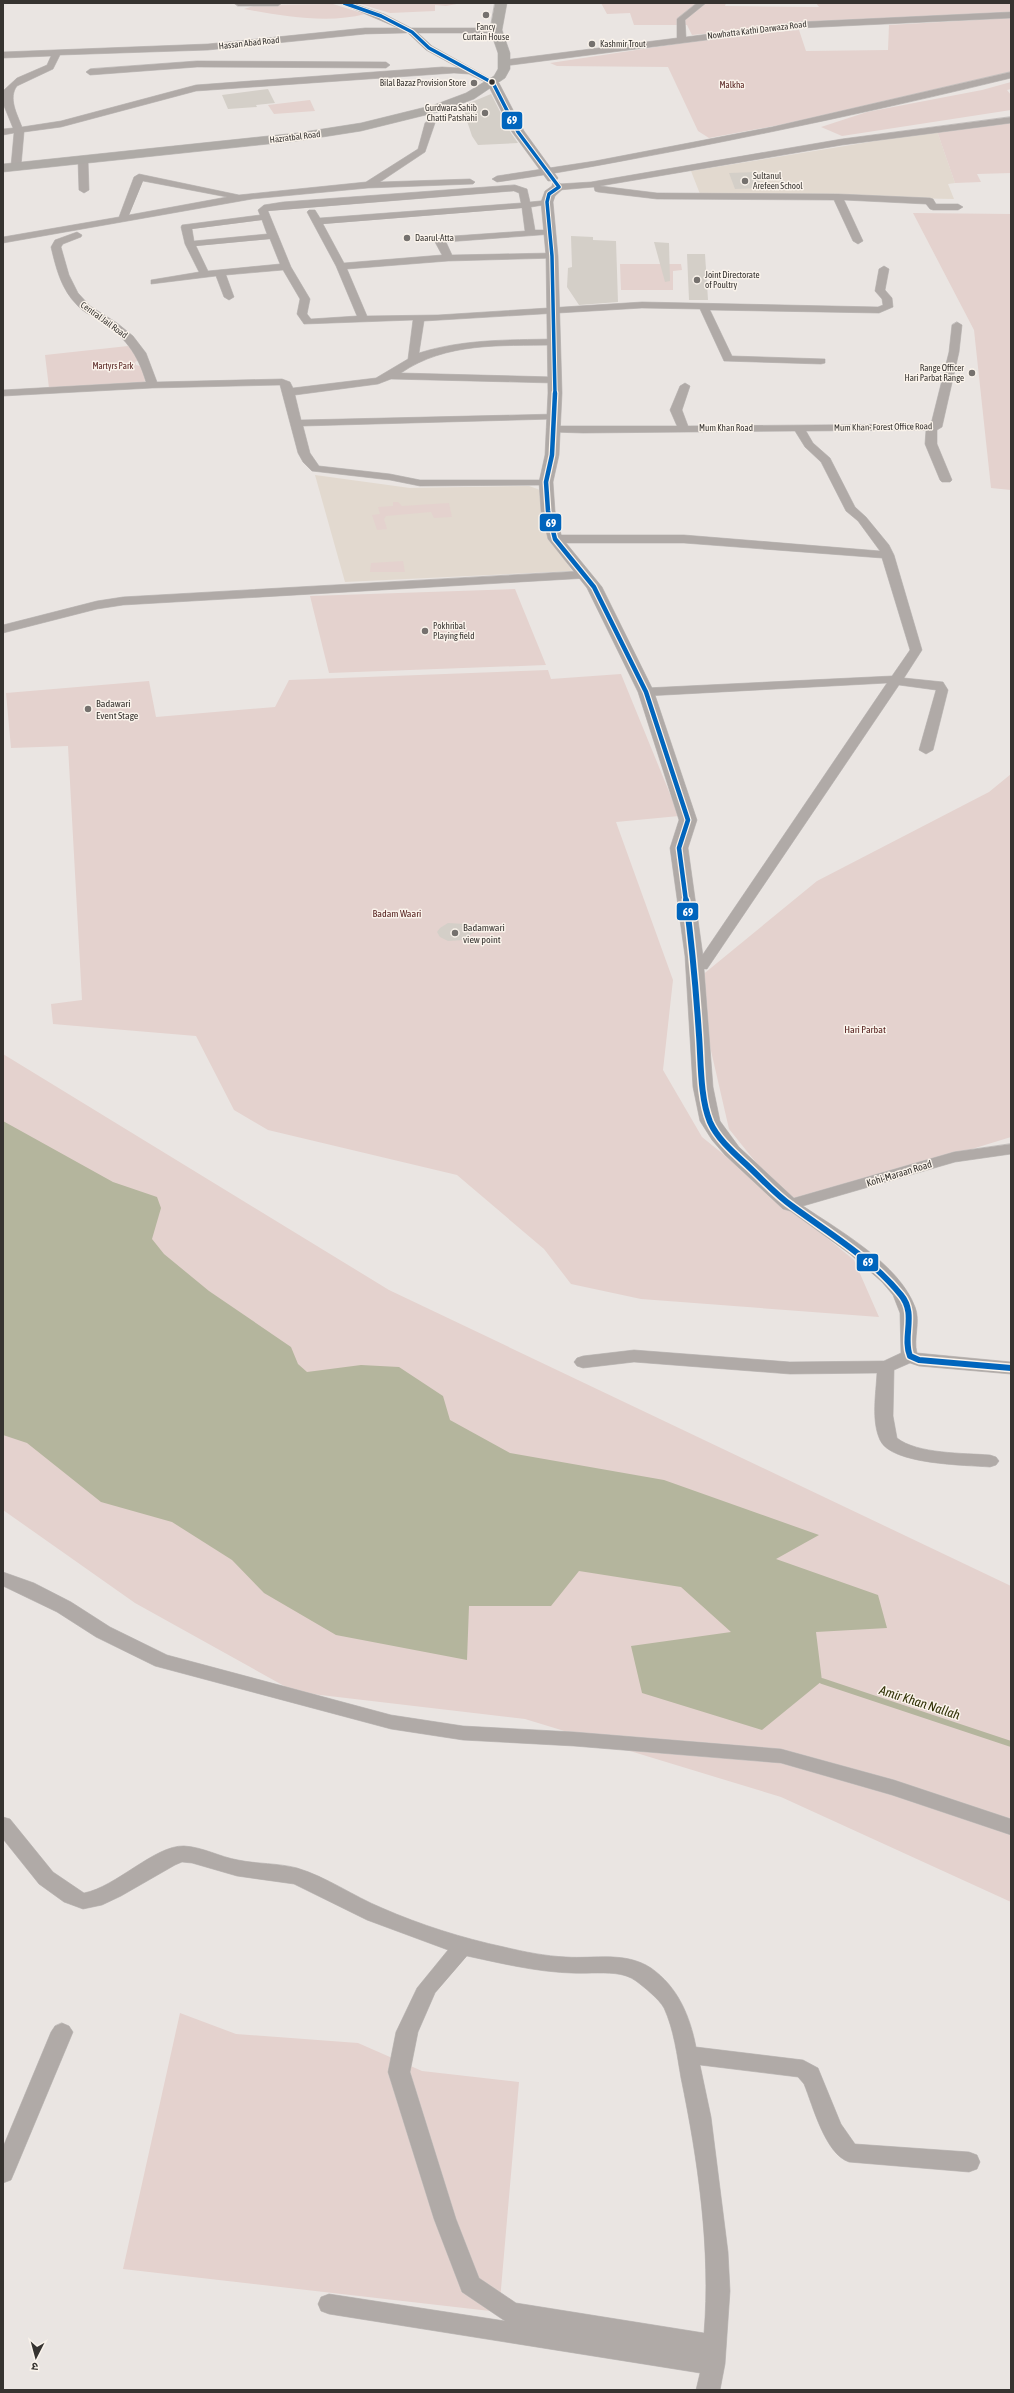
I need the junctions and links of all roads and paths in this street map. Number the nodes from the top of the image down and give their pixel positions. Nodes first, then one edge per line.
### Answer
1 (238, 3) edge
2 (278, 3) edge
3 (344, 3) edge
4 (501, 3) edge
5 (702, 3) edge
6 (1011, 15) edge
7 (407, 29) junction
8 (496, 30) junction
9 (682, 39) junction
10 (56, 53) junction
11 (3, 55) edge
12 (504, 63) junction
13 (452, 71) junction
14 (471, 71) junction
15 (90, 72) dead end
16 (1011, 75) edge
17 (997, 79) junction
18 (493, 83) junction
19 (1011, 85) edge
20 (1011, 120) edge
21 (430, 123) dead end
22 (19, 131) junction
23 (3, 132) edge
24 (83, 160) junction
25 (9, 167) edge
26 (368, 185) junction
27 (553, 186) junction
28 (84, 190) dead end
29 (838, 197) junction
30 (245, 198) junction
31 (308, 204) junction
32 (527, 205) junction
33 (958, 207) dead end
34 (266, 217) junction
35 (117, 221) junction
36 (317, 221) junction
37 (549, 232) junction
38 (530, 233) junction
39 (273, 236) junction
40 (3, 240) edge
41 (858, 241) dead end
42 (190, 244) junction
43 (552, 256) junction
44 (448, 258) junction
45 (341, 266) junction
46 (286, 267) junction
47 (884, 269) dead end
48 (220, 273) junction
49 (205, 274) junction
50 (155, 282) dead end
51 (229, 297) dead end
52 (704, 307) junction
53 (553, 312) junction
54 (419, 317) junction
55 (363, 318) junction
56 (956, 325) dead end
57 (553, 342) junction
58 (413, 360) junction
59 (821, 361) dead end
60 (390, 376) junction
61 (554, 380) junction
62 (152, 385) junction
63 (685, 386) dead end
64 (290, 392) junction
65 (3, 393) edge
66 (553, 422) junction
67 (298, 423) junction
68 (798, 428) junction
69 (932, 428) junction
70 (684, 429) junction
71 (946, 480) dead end
72 (546, 482) junction
73 (556, 539) junction
74 (888, 555) junction
75 (584, 575) junction
76 (3, 629) edge
77 (896, 680) junction
78 (646, 692) junction
79 (926, 750) dead end
80 (702, 966) dead end
81 (1011, 1149) edge
82 (790, 1205) junction
83 (910, 1356) junction
84 (583, 1362) dead end
85 (886, 1367) junction
86 (1011, 1368) edge
87 (990, 1461) dead end
88 (3, 1579) edge
89 (3, 1825) edge
90 (1011, 1827) edge
91 (464, 1947) junction
92 (62, 2032) dead end
93 (688, 2055) junction
94 (969, 2162) dead end
95 (3, 2173) edge
96 (329, 2304) dead end
97 (713, 2354) junction
98 (708, 2390) edge

1 - 2 street
3 - 7 street
4 - 8 main road
5 - 9 street
6 - 9 street, Nowhatta Kathi Darwaza Road
7 - 8 street, Hassan Abad Road
7 - 10 street, Hassan Abad Road
7 - 14 street
8 - 12 main road
9 - 12 street, Nowhatta Kathi Darwaza Road
10 - 11 street, Hassan Abad Road
10 - 22 street
12 - 18 main road, Hazratbal Road
13 - 14 street
13 - 15 street
13 - 22 street
14 - 18 street
16 - 17 street
17 - 19 street
17 - 27 street
18 - 24 main road, Hazratbal Road
18 - 27 street
20 - 27 street
21 - 26 street
22 - 23 street
22 - 25 street
24 - 25 main road, Hazratbal Road
24 - 28 street
26 - 27 street
26 - 30 street
27 - 29 street
27 - 32 street
27 - 37 street
29 - 33 street
29 - 41 street
30 - 35 street
30 - 35 street
31 - 32 street
31 - 34 street
31 - 36 street
32 - 36 street
32 - 38 street
34 - 39 street
34 - 42 street
35 - 40 street
35 - 62 street, Central Jail Road
36 - 45 street
37 - 38 street
37 - 43 street
38 - 44 street
39 - 42 street
39 - 46 street
42 - 49 street
43 - 44 street
43 - 53 street
44 - 45 street
45 - 55 street
46 - 48 street
46 - 55 street
47 - 52 street
48 - 49 street
48 - 51 street
49 - 50 street
52 - 53 street
52 - 59 street
53 - 54 street
53 - 57 street
54 - 55 street
54 - 58 street
56 - 69 street, Mum Khan- Forest Office Road
57 - 58 street
57 - 61 street
58 - 60 street
60 - 61 street
60 - 64 street
61 - 66 street
62 - 64 street
62 - 65 street
63 - 70 street
64 - 67 street
66 - 67 street, Mum Khan Road
66 - 70 street, Mum Khan Road
66 - 72 street
67 - 72 street
68 - 69 street, Mum Khan- Forest Office Road
68 - 70 street, Mum Khan Road
68 - 74 street
69 - 71 street
72 - 73 street
73 - 74 street
73 - 75 street
74 - 77 street
75 - 76 street
75 - 78 street
77 - 78 street
77 - 79 street
77 - 80 street
78 - 82 street
81 - 82 street, Kohi-Maraan Road
82 - 83 street
83 - 85 street
83 - 86 street
84 - 85 street
85 - 87 street
88 - 90 street
89 - 91 street
91 - 93 street
91 - 97 street
92 - 95 street
93 - 94 street
93 - 97 street
96 - 97 street
97 - 98 street

